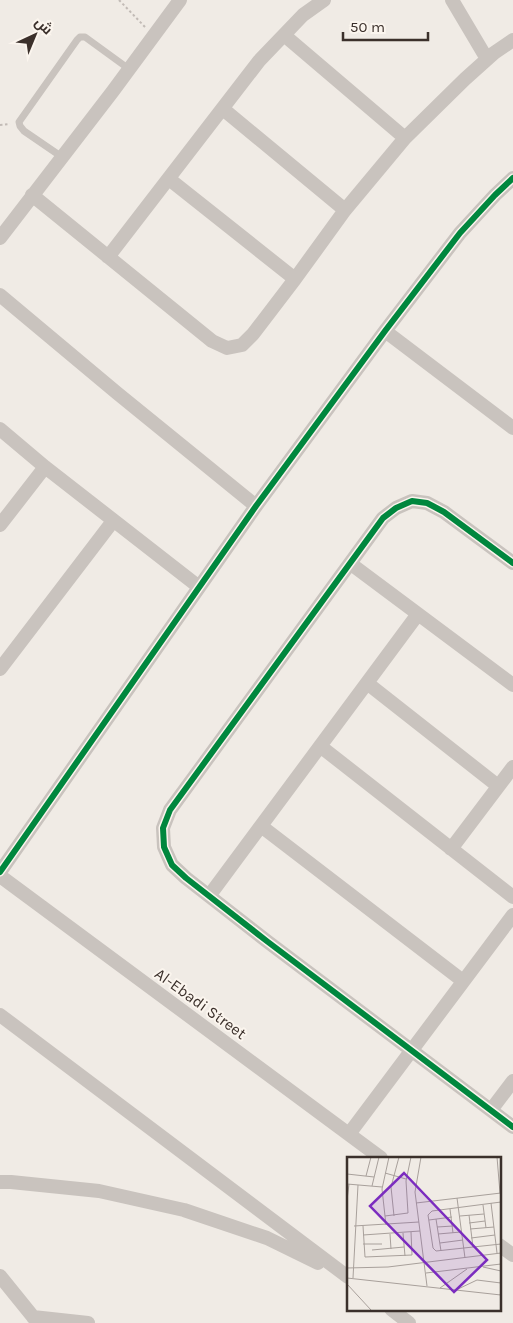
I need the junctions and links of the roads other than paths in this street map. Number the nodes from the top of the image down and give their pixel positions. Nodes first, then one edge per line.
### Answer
1 (180, 0) edge
2 (324, 0) edge
3 (452, 0) edge
4 (284, 34) junction
5 (513, 40) edge
6 (487, 59) junction
7 (129, 69) junction
8 (223, 109) junction
9 (405, 138) junction
10 (62, 157) junction
11 (513, 178) edge
12 (169, 179) junction
13 (32, 196) junction
14 (345, 210) junction
15 (0, 238) edge
16 (108, 257) junction
17 (295, 279) junction
18 (0, 295) edge
19 (385, 331) junction
20 (513, 428) edge
21 (0, 429) edge
22 (45, 467) junction
23 (256, 506) junction
24 (113, 521) junction
25 (0, 525) edge
26 (513, 563) edge
27 (350, 564) junction
28 (199, 587) junction
29 (418, 614) junction
30 (0, 669) edge
31 (367, 683) junction
32 (513, 685) edge
33 (320, 746) junction
34 (513, 767) edge
35 (498, 786) junction
36 (261, 826) junction
37 (451, 848) junction
38 (0, 872) edge
39 (0, 876) edge
40 (209, 896) junction
41 (513, 897) edge
42 (513, 915) edge
43 (463, 981) junction
44 (0, 1016) edge
45 (411, 1050) junction
46 (513, 1081) edge
47 (491, 1110) junction
48 (513, 1127) edge
49 (349, 1134) junction
50 (381, 1157) edge
51 (0, 1182) edge
52 (500, 1246) edge
53 (513, 1255) edge
54 (0, 1276) edge
55 (347, 1276) edge
56 (396, 1315) edge
57 (36, 1320) edge
58 (88, 1323) edge
59 (409, 1323) edge

1 - 7 street
2 - 4 street
3 - 6 street
4 - 8 street
4 - 9 street
5 - 6 street
6 - 9 street
7 - 10 street
7 - 10 lane
8 - 12 street
8 - 14 street
9 - 14 street
10 - 13 street
11 - 19 street
12 - 16 street
12 - 17 street
13 - 15 street
13 - 16 street
14 - 17 street
16 - 17 street
18 - 23 street
19 - 20 street
19 - 23 street
21 - 22 street
22 - 24 street
22 - 25 street
23 - 28 street
24 - 28 street
24 - 30 street
26 - 27 street
27 - 29 street
27 - 40 street
28 - 38 street
29 - 31 street
29 - 32 street
31 - 33 street
31 - 35 street
33 - 36 street
33 - 37 street
34 - 35 street
35 - 37 street
36 - 40 street
36 - 43 street
37 - 41 street
39 - 49 street, Al-Ebadi Street
40 - 45 street
42 - 43 street
43 - 45 street
44 - 55 street
45 - 47 street
45 - 49 street
46 - 47 street
47 - 48 street
49 - 50 street, Al-Ebadi Street
51 - 55 street
52 - 53 street
54 - 57 street
56 - 59 street
57 - 58 street

